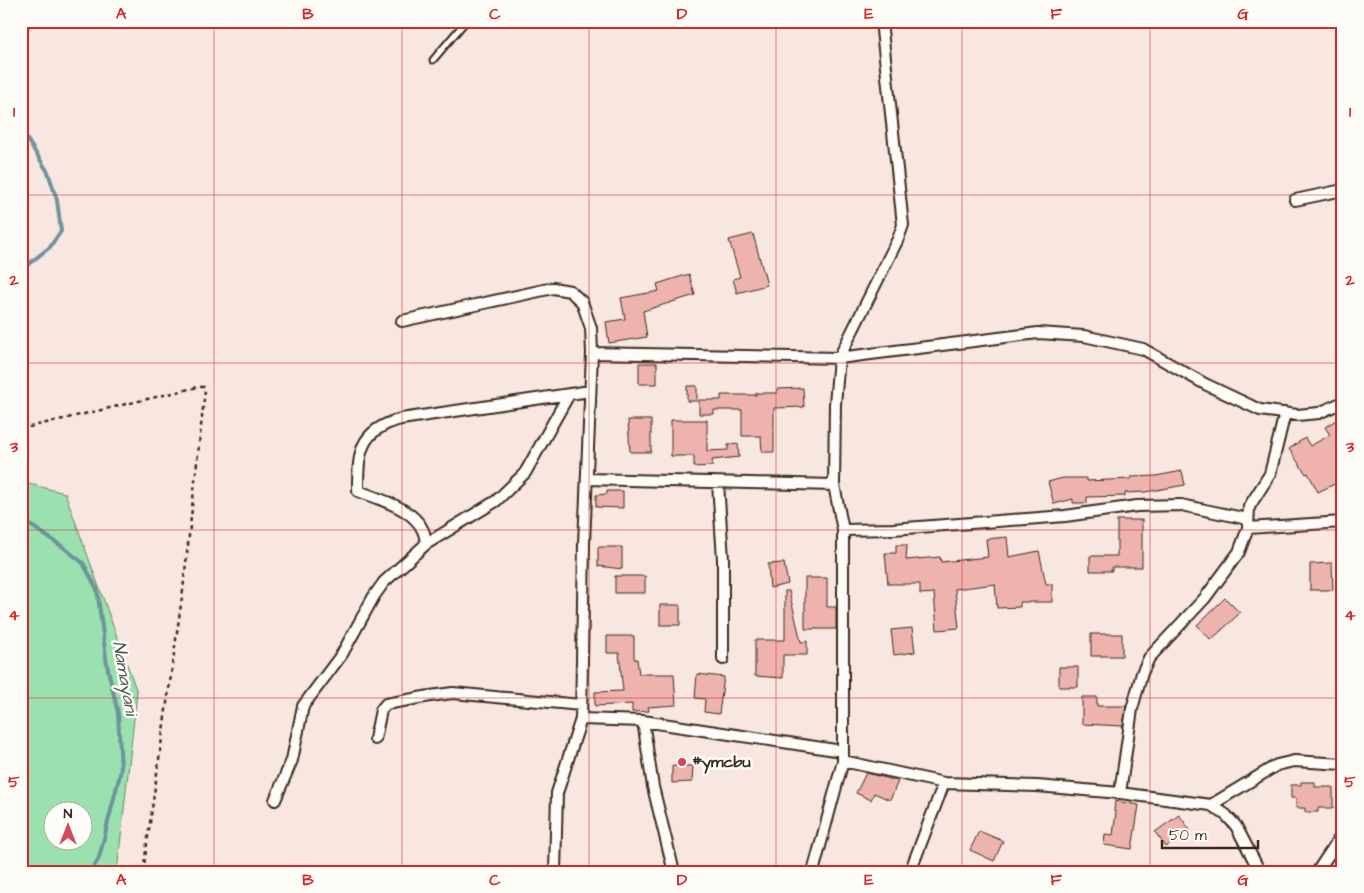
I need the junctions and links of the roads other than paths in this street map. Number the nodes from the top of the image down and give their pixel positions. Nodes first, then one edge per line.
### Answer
1 (466, 21) edge
2 (881, 21) edge
3 (433, 60) dead end
4 (1343, 190) edge
5 (1295, 200) dead end
6 (402, 321) dead end
7 (592, 353) junction
8 (839, 358) junction
9 (590, 391) junction
10 (568, 396) junction
11 (1343, 402) edge
12 (1285, 413) junction
13 (587, 479) junction
14 (718, 483) junction
15 (834, 485) junction
16 (1343, 522) edge
17 (1248, 523) junction
18 (843, 530) junction
19 (426, 544) junction
20 (723, 659) dead end
21 (581, 704) junction
22 (581, 719) junction
23 (643, 721) junction
24 (375, 739) dead end
25 (842, 756) junction
26 (1343, 764) edge
27 (944, 783) junction
28 (1120, 793) junction
29 (275, 800) dead end
30 (1211, 805) junction
31 (1343, 833) edge
32 (555, 872) edge
33 (674, 872) edge
34 (813, 872) edge
35 (910, 872) edge
36 (1260, 872) edge
37 (1317, 872) edge

1 - 3 lane
2 - 8 street
4 - 5 street
6 - 7 street
7 - 8 street
7 - 9 street
8 - 12 street
8 - 15 street
9 - 10 street
9 - 13 street
10 - 19 street
10 - 19 street
11 - 12 street
12 - 17 street
13 - 14 street
13 - 21 street
14 - 15 street
14 - 20 street
15 - 18 street
16 - 17 street
17 - 18 street
17 - 28 street
18 - 25 street
19 - 29 street
21 - 22 street
21 - 24 street
22 - 23 street
22 - 32 street
23 - 25 street
23 - 33 street
25 - 27 street
25 - 34 street
26 - 30 street
27 - 28 street
27 - 35 street
28 - 30 street
30 - 36 street
31 - 37 street

